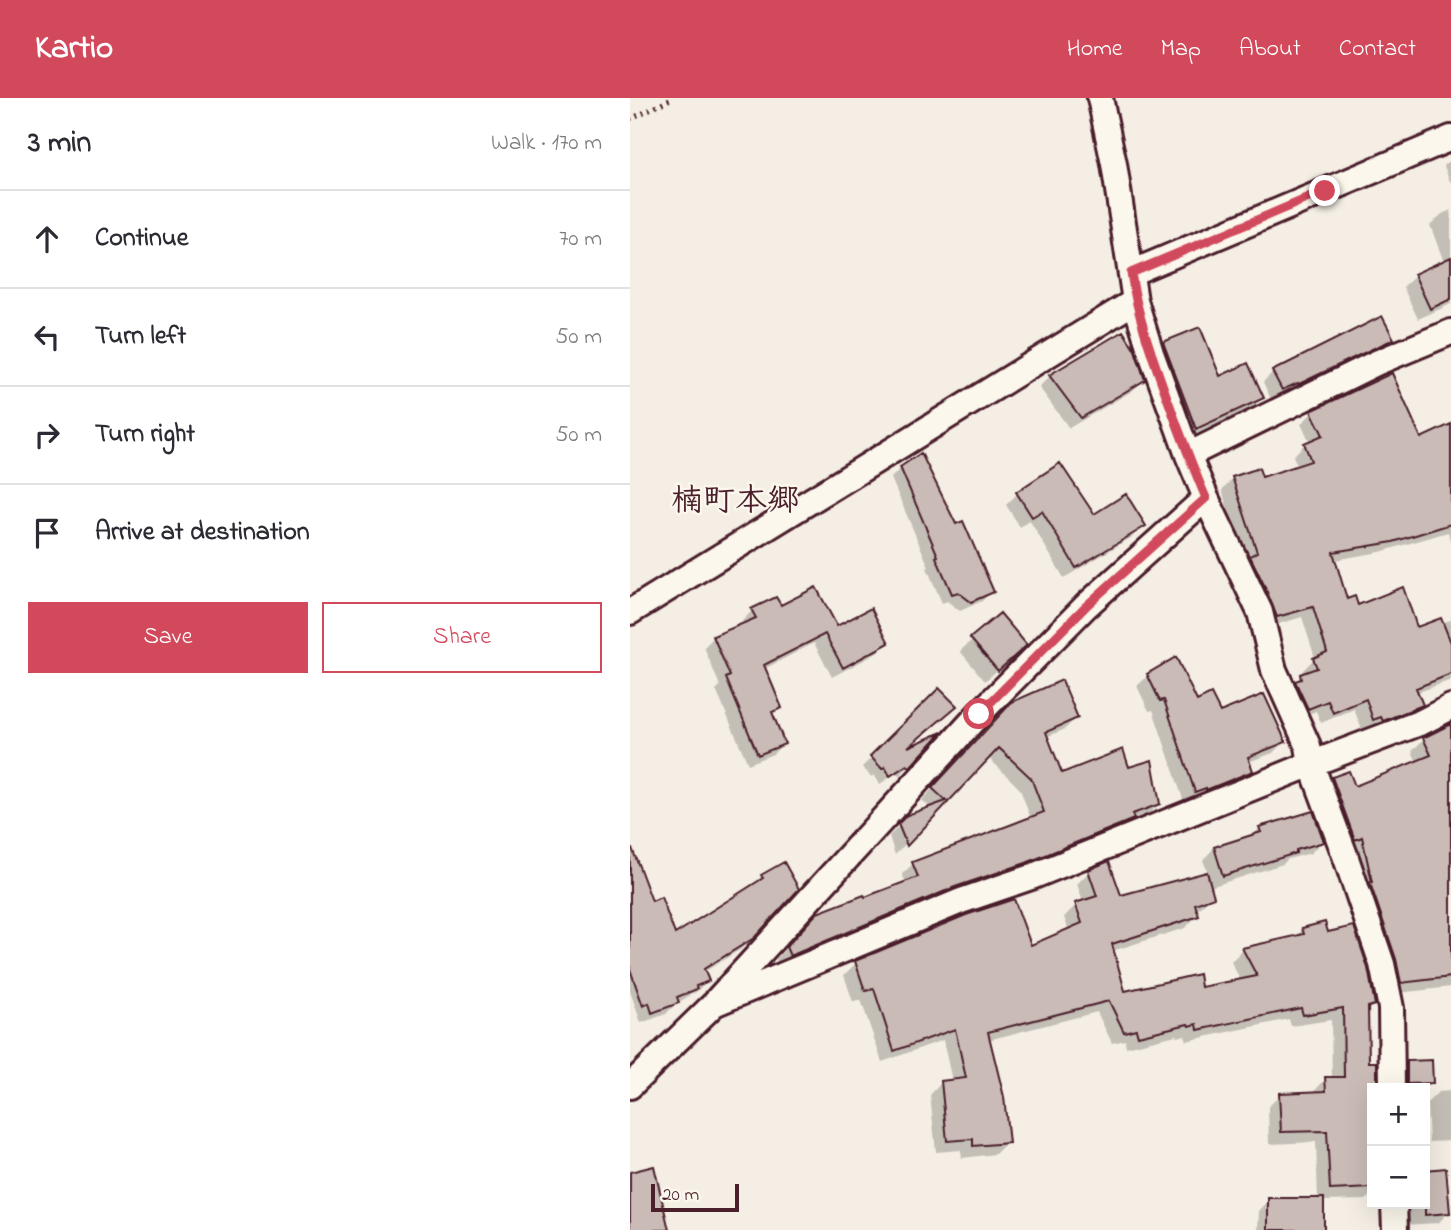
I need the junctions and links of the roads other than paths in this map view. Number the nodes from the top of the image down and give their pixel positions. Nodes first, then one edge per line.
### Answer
1 (1100, 98) edge
2 (1451, 138) edge
3 (1131, 273) junction
4 (1135, 301) junction
5 (1451, 332) edge
6 (1188, 455) junction
7 (1206, 498) junction
8 (630, 612) edge
9 (1451, 707) edge
10 (1311, 764) junction
11 (713, 1004) junction
12 (1392, 1083) edge
13 (630, 1086) edge
14 (1394, 1209) edge
15 (1395, 1230) edge

1 - 3 street
2 - 3 street
3 - 4 street
4 - 6 street
4 - 8 street
5 - 6 street
6 - 7 street
7 - 10 street
7 - 11 street
9 - 10 street
10 - 11 street
10 - 12 street
11 - 13 street
14 - 15 street

